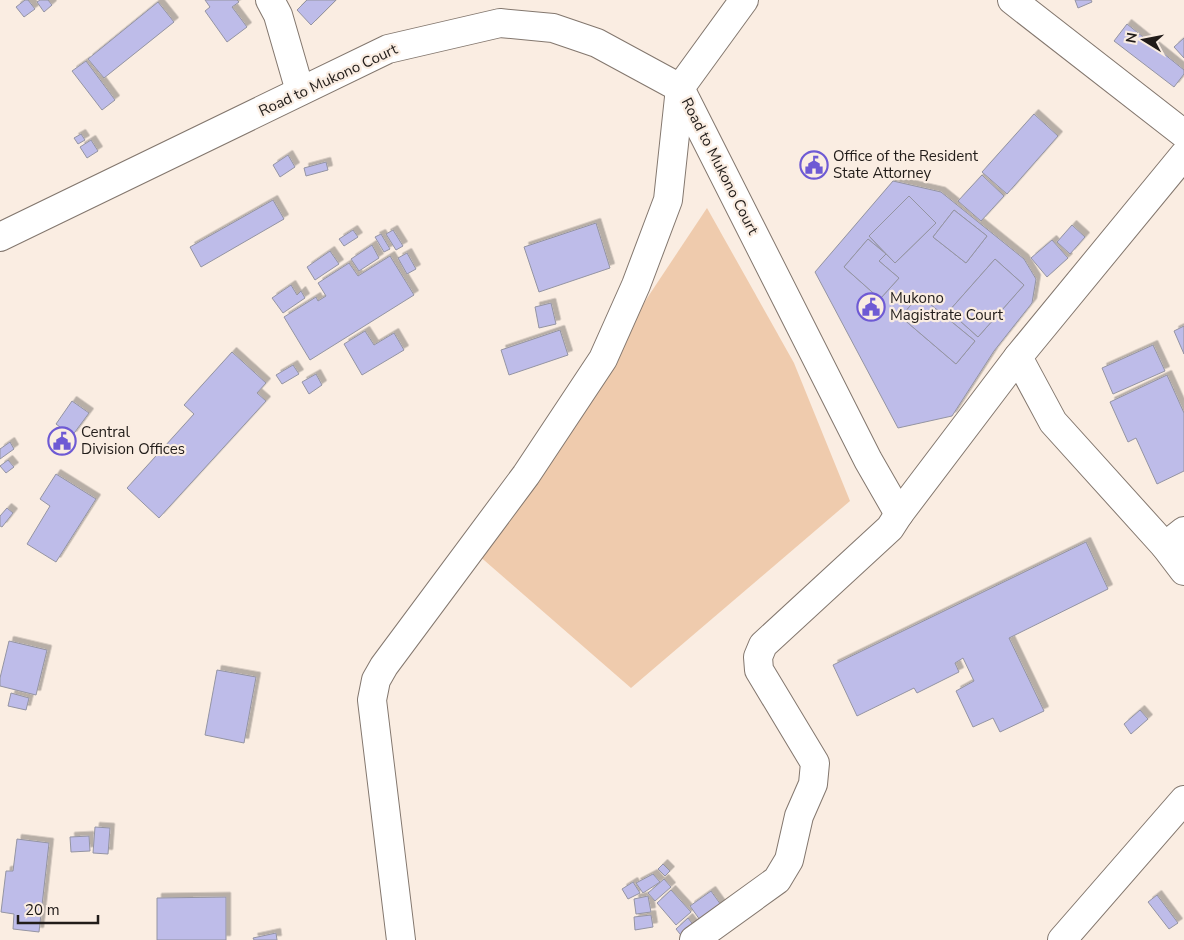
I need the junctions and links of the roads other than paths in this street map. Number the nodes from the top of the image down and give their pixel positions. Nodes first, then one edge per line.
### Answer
1 (744, 0) edge
2 (1012, 0) edge
3 (280, 5) edge
4 (680, 88) junction
5 (300, 92) junction
6 (1184, 134) edge
7 (1184, 155) edge
8 (0, 238) edge
9 (1018, 357) junction
10 (899, 514) junction
11 (1174, 538) edge
12 (1184, 571) edge
13 (1184, 800) edge
14 (402, 940) edge
15 (694, 940) edge
16 (1062, 940) edge

1 - 4 street
2 - 6 street
3 - 5 street
4 - 5 street, Road to Mukono Court
4 - 10 street, Road to Mukono Court
4 - 14 street
5 - 8 street, Road to Mukono Court
7 - 9 street
9 - 10 street
9 - 11 street
10 - 15 street
11 - 12 street
13 - 16 street

